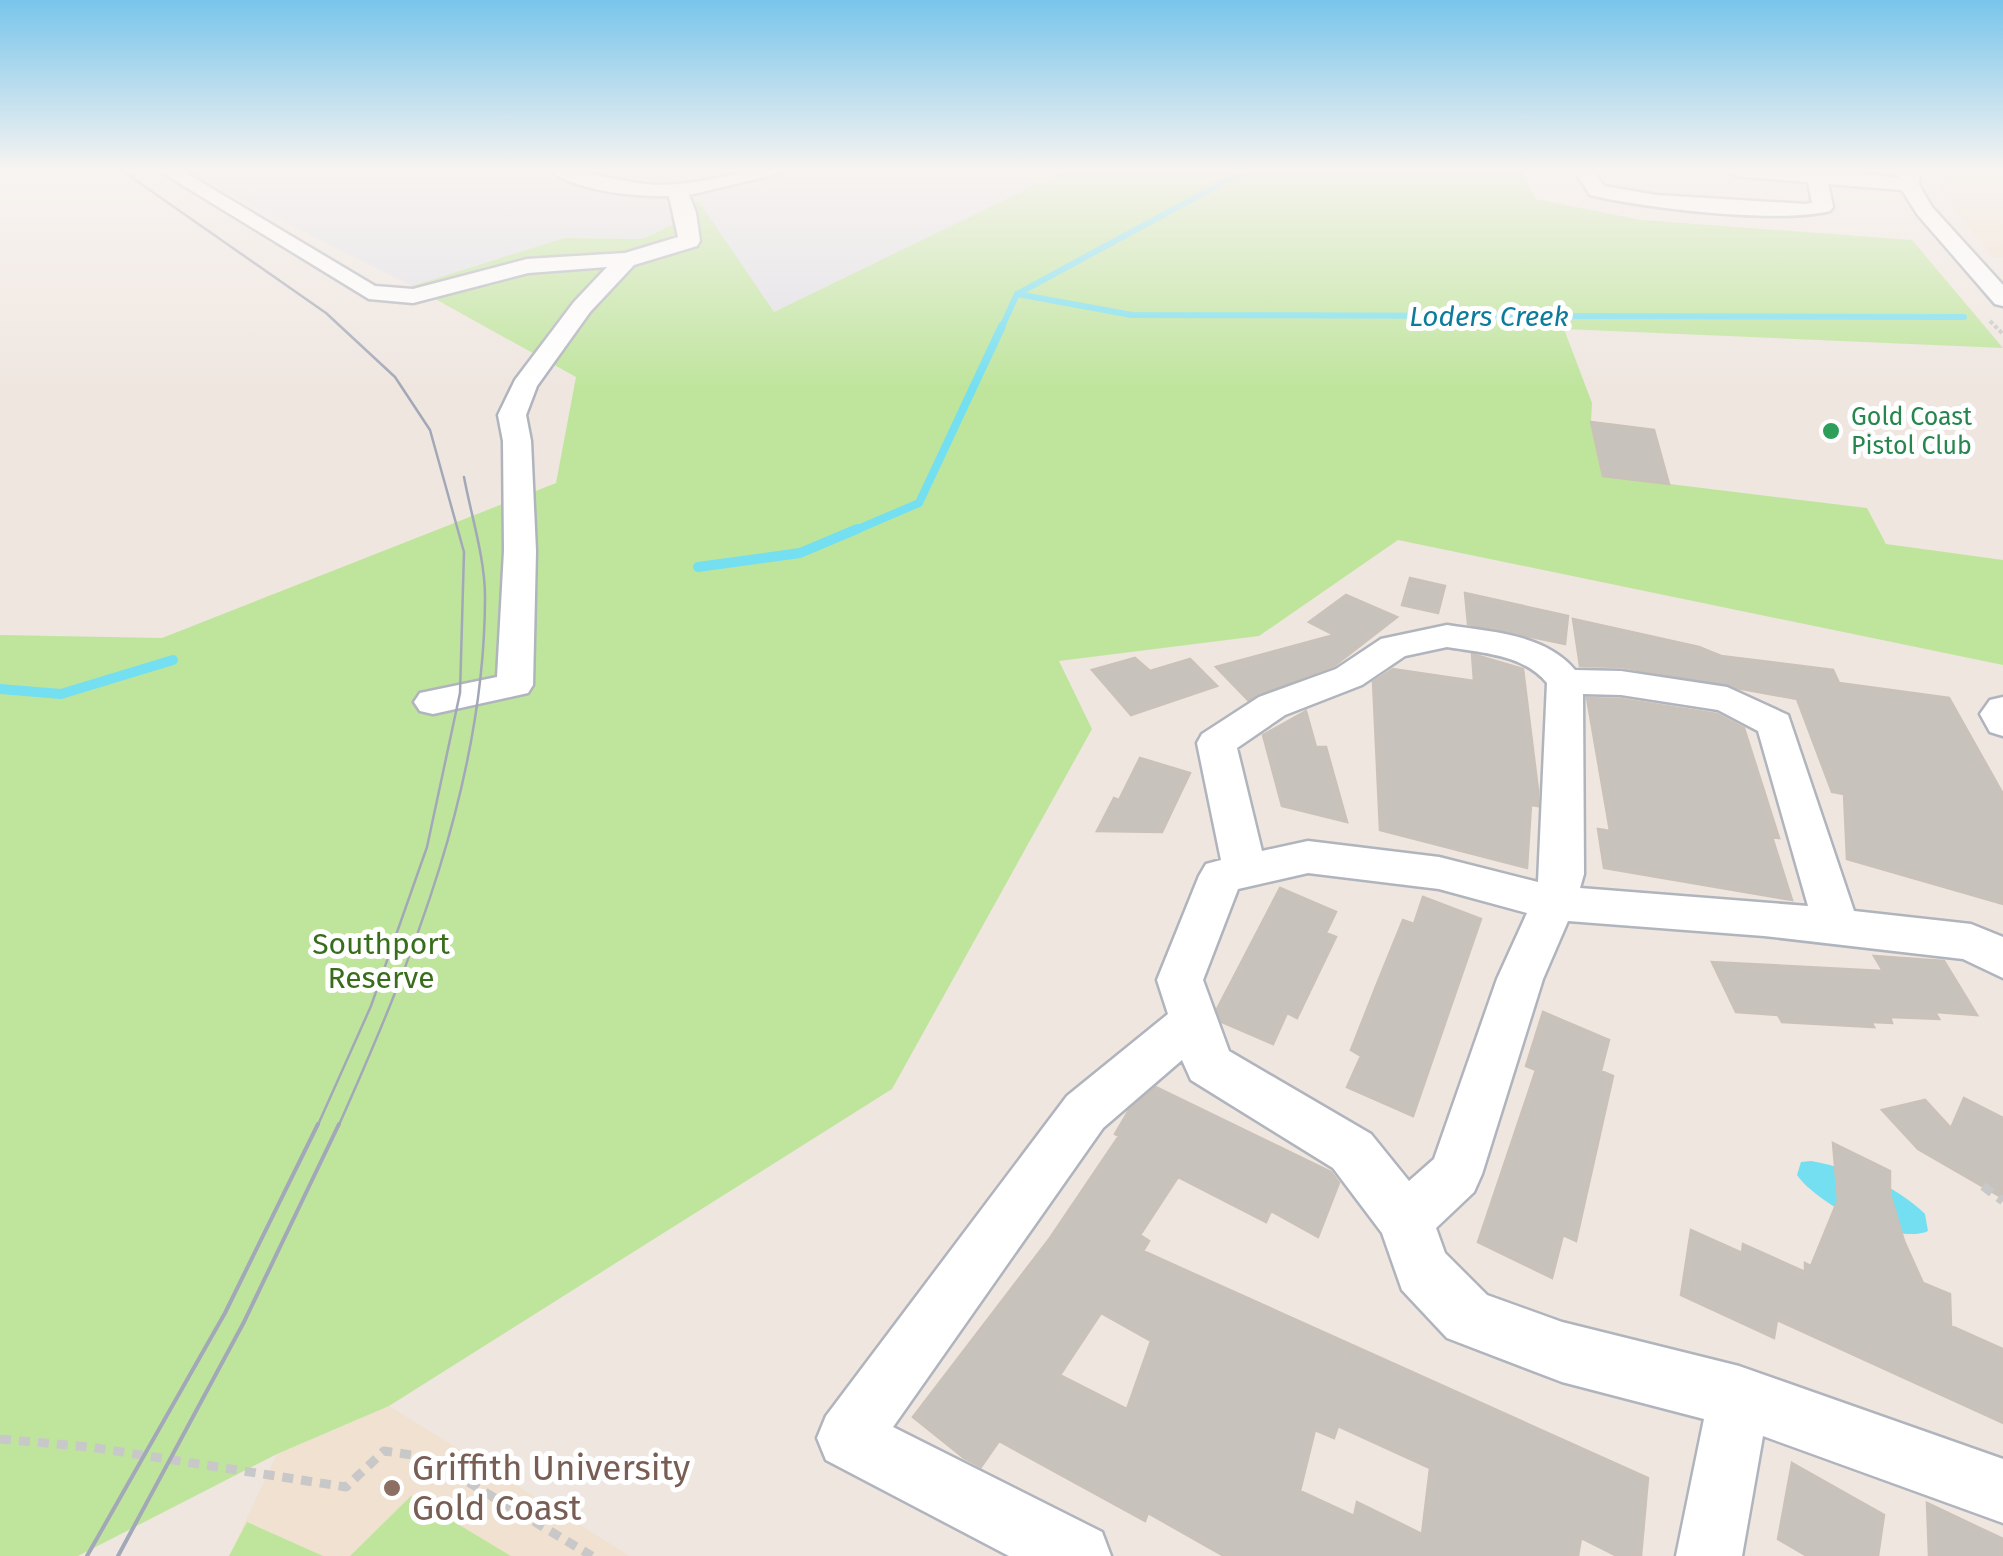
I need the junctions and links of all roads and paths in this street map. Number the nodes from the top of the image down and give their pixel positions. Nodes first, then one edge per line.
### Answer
1 (288, 243) edge
2 (684, 243) edge
3 (1953, 243) edge
4 (626, 260) junction
5 (2003, 299) edge
6 (1565, 682) junction
7 (433, 702) dead end
8 (2003, 709) edge
9 (2003, 723) edge
10 (1245, 871) junction
11 (1554, 903) junction
12 (1836, 927) junction
13 (2003, 959) edge
14 (1194, 1021) junction
15 (1982, 1186) dead end
16 (2003, 1201) edge
17 (1406, 1220) junction
18 (1739, 1397) junction
19 (0, 1439) edge
20 (2003, 1491) edge
21 (592, 1556) edge
22 (1078, 1556) edge
23 (1709, 1556) edge

1 - 4 street
2 - 4 street
3 - 5 street
4 - 7 street
6 - 10 street
6 - 11 street
6 - 12 street
8 - 9 street
10 - 11 street
10 - 14 street
11 - 12 street
11 - 17 street
12 - 13 street
14 - 17 street
14 - 22 street
15 - 16 path
17 - 18 street
18 - 20 street
18 - 23 street
19 - 21 path

